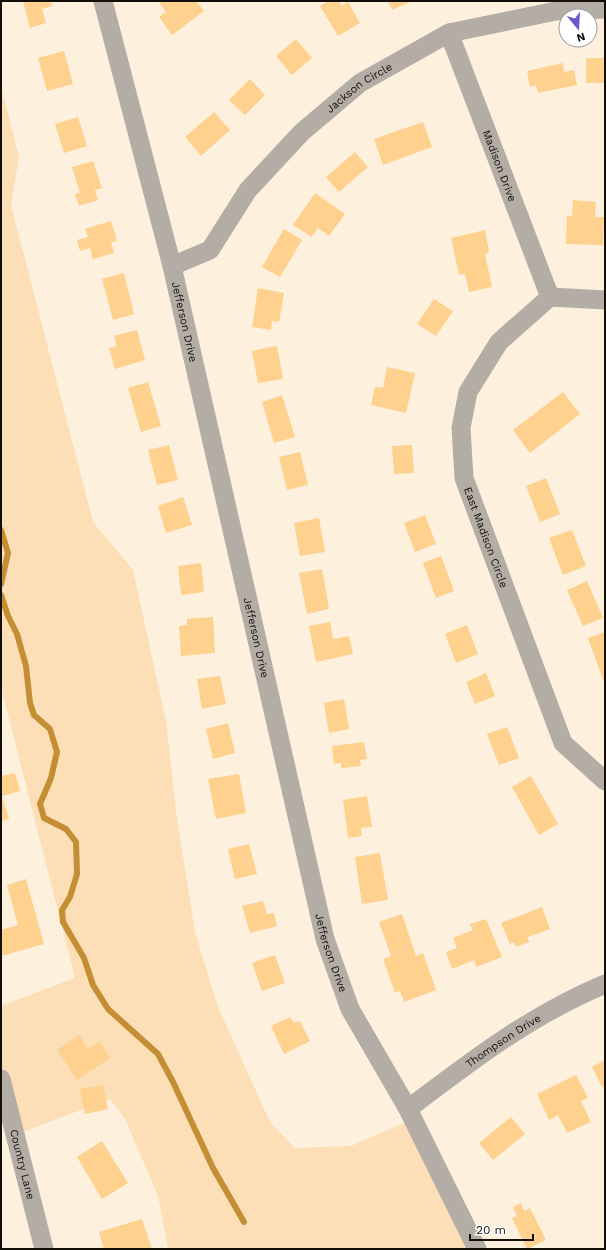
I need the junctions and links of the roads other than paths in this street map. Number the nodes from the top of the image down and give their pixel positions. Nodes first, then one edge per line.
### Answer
1 (103, 1) edge
2 (605, 9) edge
3 (449, 33) junction
4 (172, 266) junction
5 (550, 297) junction
6 (605, 300) edge
7 (605, 781) edge
8 (605, 984) edge
9 (1, 1079) edge
10 (408, 1109) junction
11 (44, 1249) edge
12 (476, 1249) edge

1 - 4 street, Jefferson Drive
2 - 3 street, Jackson Circle
3 - 4 street, Jackson Circle
3 - 5 street, Madison Drive
4 - 10 street, Jefferson Drive
5 - 6 street
5 - 7 street, East Madison Circle
8 - 10 street, Thompson Drive
9 - 11 street, Country Lane
10 - 12 street, Jefferson Drive

